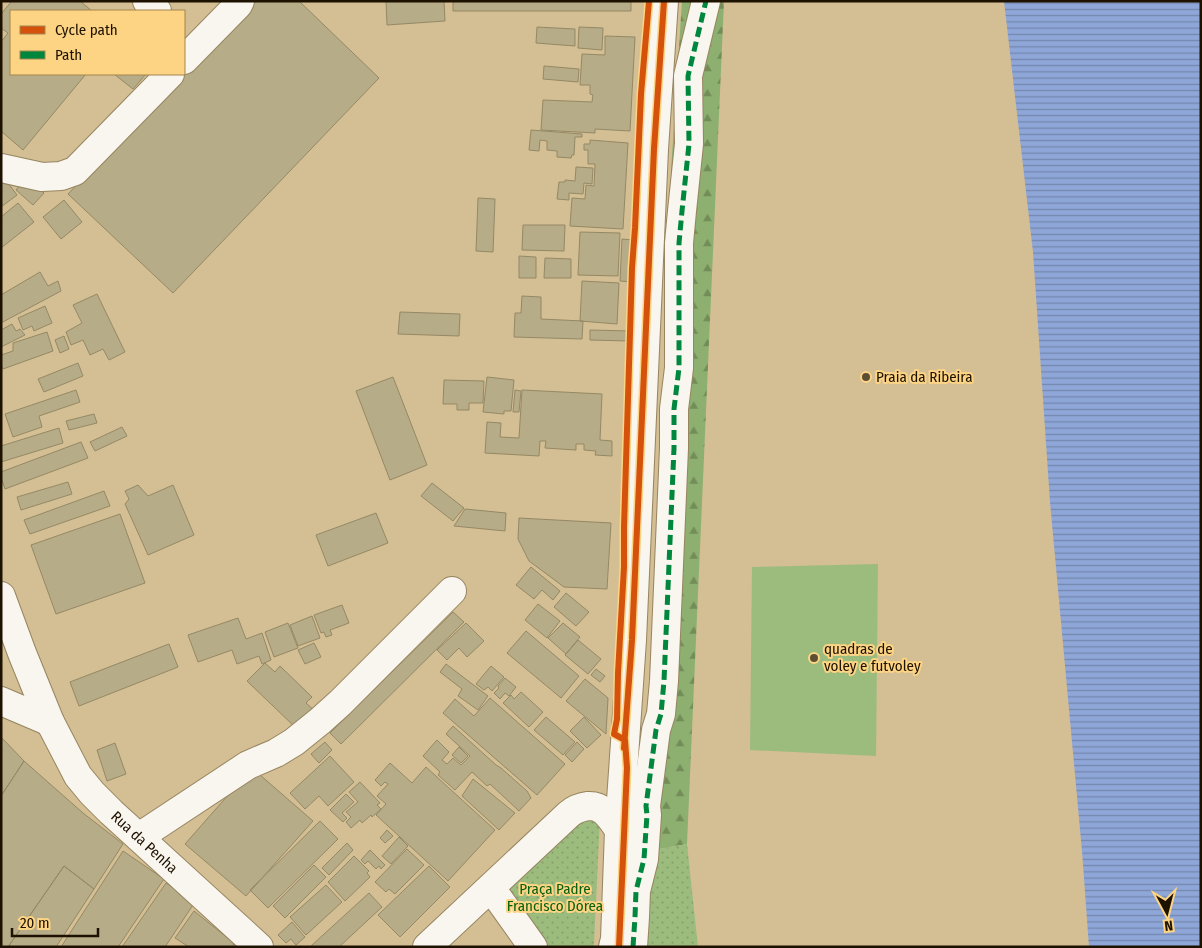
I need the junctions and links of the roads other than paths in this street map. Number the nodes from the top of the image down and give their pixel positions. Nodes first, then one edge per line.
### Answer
1 (147, 1) edge
2 (240, 1) edge
3 (706, 1) edge
4 (156, 10) edge
5 (663, 12) edge
6 (187, 49) edge
7 (169, 75) edge
8 (1, 168) edge
9 (452, 591) dead end
10 (1, 596) edge
11 (1, 701) edge
12 (50, 722) junction
13 (619, 830) junction
14 (140, 838) junction
15 (490, 888) junction
16 (258, 947) edge
17 (427, 947) edge
18 (533, 947) edge
19 (613, 947) edge
20 (633, 947) edge

1 - 4 street
2 - 6 street
3 - 20 street
5 - 13 street
7 - 8 street
9 - 14 street
10 - 12 street, Rua da Penha
11 - 12 street
12 - 14 street, Rua da Penha
13 - 15 street
13 - 19 street
14 - 16 street, Rua da Penha
15 - 17 street
15 - 18 street

